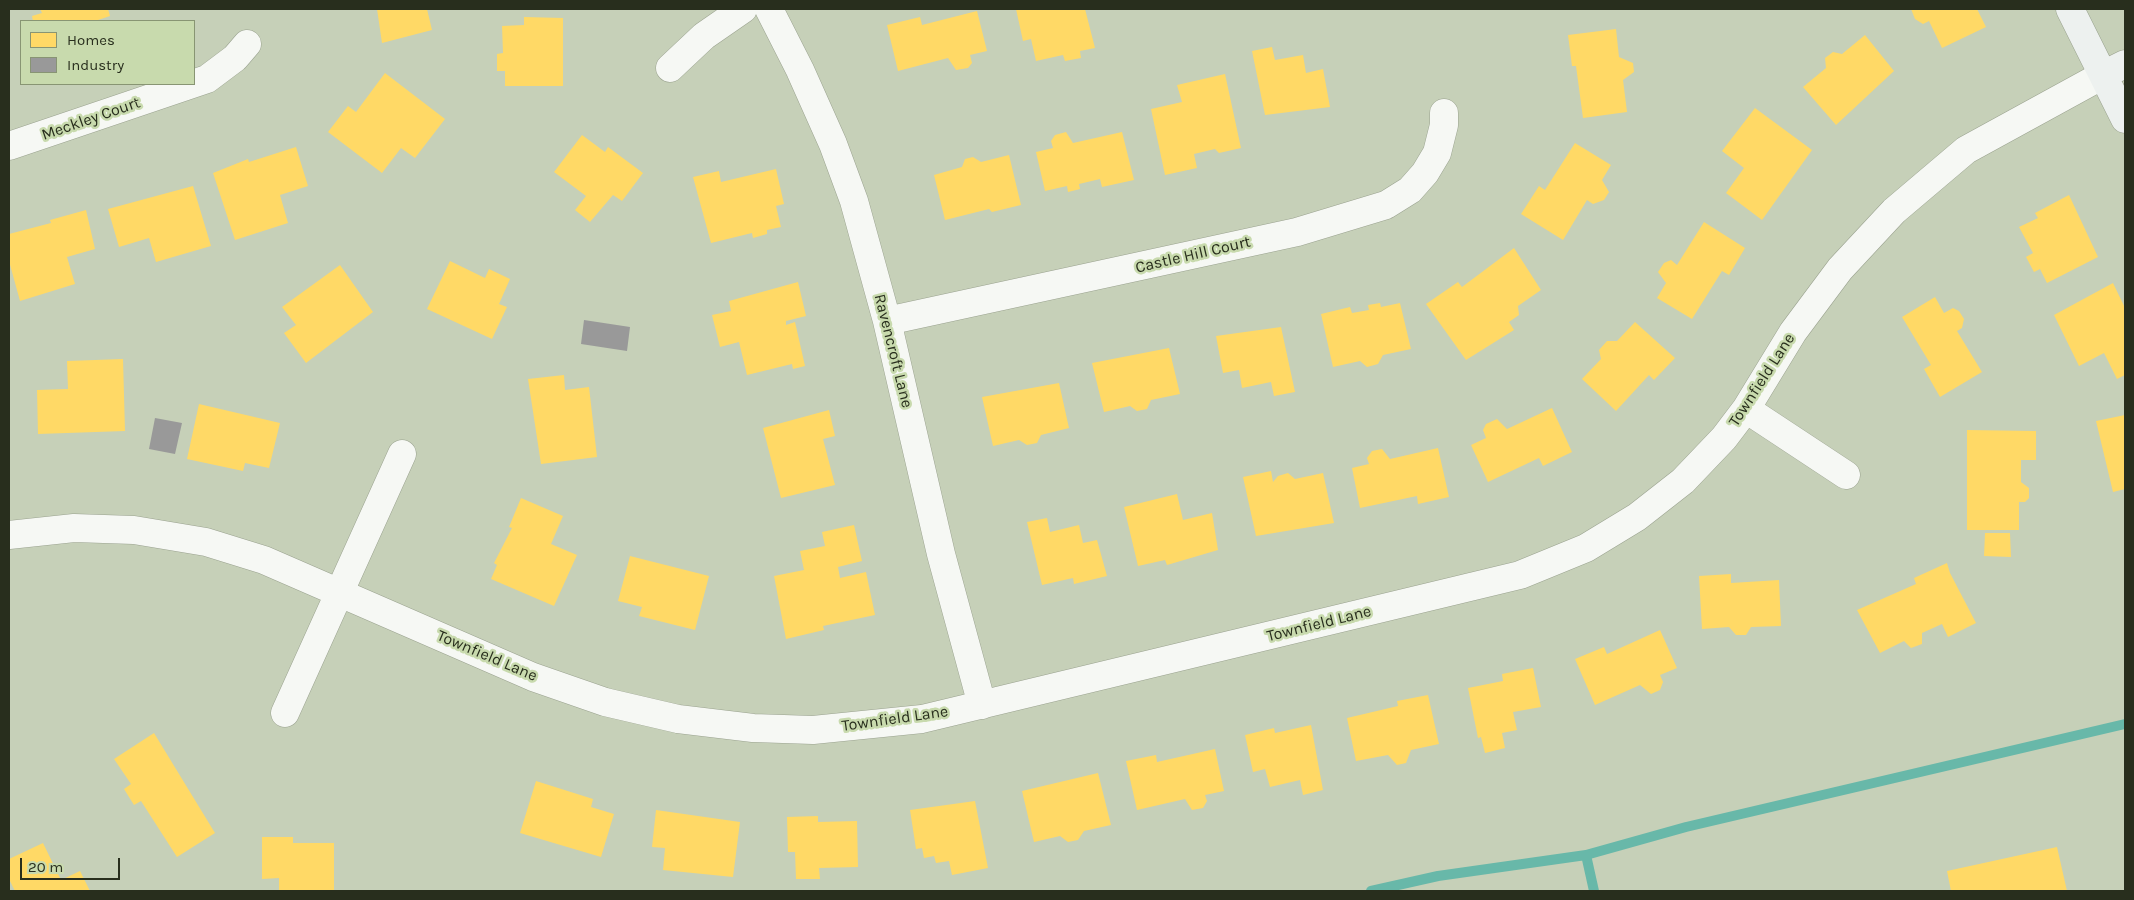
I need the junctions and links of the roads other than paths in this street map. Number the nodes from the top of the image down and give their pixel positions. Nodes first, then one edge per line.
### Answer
1 (743, 9) edge
2 (769, 9) edge
3 (2070, 9) edge
4 (247, 44) dead end
5 (670, 68) dead end
6 (2114, 69) edge
7 (195, 84) edge
8 (192, 85) edge
9 (1444, 114) dead end
10 (2125, 119) edge
11 (9, 146) edge
12 (887, 322) junction
13 (1746, 409) junction
14 (402, 454) dead end
15 (1846, 475) dead end
16 (9, 535) edge
17 (339, 593) junction
18 (982, 705) junction
19 (284, 713) dead end

1 - 5 street
2 - 12 street, Ravencroft Lane
3 - 6 street
4 - 7 street, Meckley Court
6 - 10 street
6 - 13 street, Townfield Lane
8 - 11 street, Meckley Court
9 - 12 street, Castle Hill Court
12 - 18 street, Ravencroft Lane
13 - 15 street
13 - 18 street, Townfield Lane
14 - 17 street
16 - 17 street, Townfield Lane
17 - 18 street, Townfield Lane
17 - 19 street

